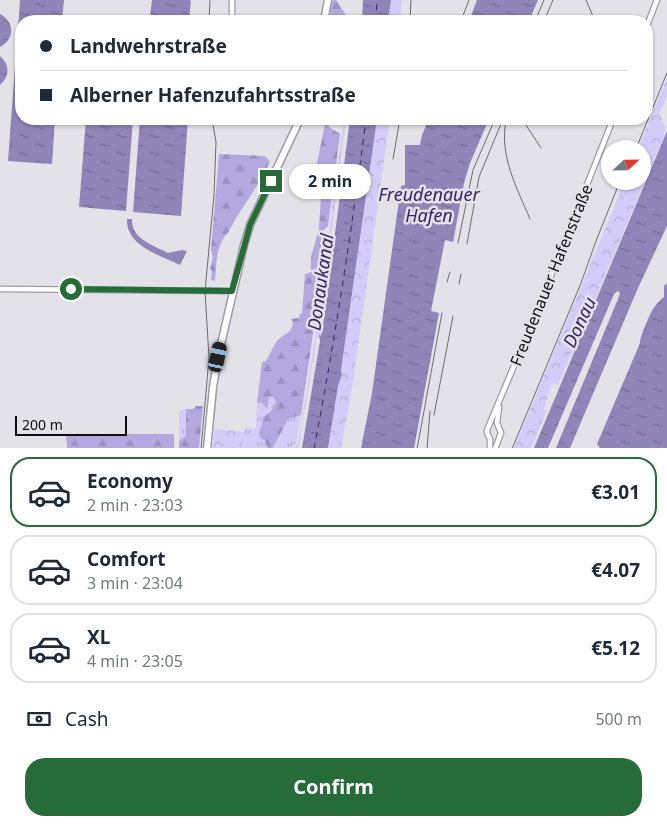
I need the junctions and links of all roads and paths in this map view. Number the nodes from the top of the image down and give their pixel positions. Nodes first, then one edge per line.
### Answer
1 (232, 0) edge
2 (328, 0) edge
3 (657, 0) edge
4 (232, 15) edge
5 (325, 15) edge
6 (651, 15) edge
7 (297, 125) edge
8 (611, 125) edge
9 (0, 289) edge
10 (232, 291) junction
11 (499, 403) junction
12 (490, 427) junction
13 (499, 427) junction
14 (490, 439) junction
15 (498, 439) junction
16 (207, 448) edge
17 (490, 448) edge
18 (494, 448) edge

1 - 4 street
2 - 5 street
3 - 6 street
7 - 10 street
8 - 11 street, Freudenauer Hafenstraße
9 - 10 street
10 - 16 street
11 - 12 street, Freudenauer Hafenstraße
11 - 13 street, Freudenauer Hafenstraße
12 - 13 street
12 - 14 street, Freudenauer Hafenstraße
13 - 15 street, Freudenauer Hafenstraße
14 - 15 street
14 - 17 street, Freudenauer Hafenstraße
15 - 18 street, Freudenauer Hafenstraße

